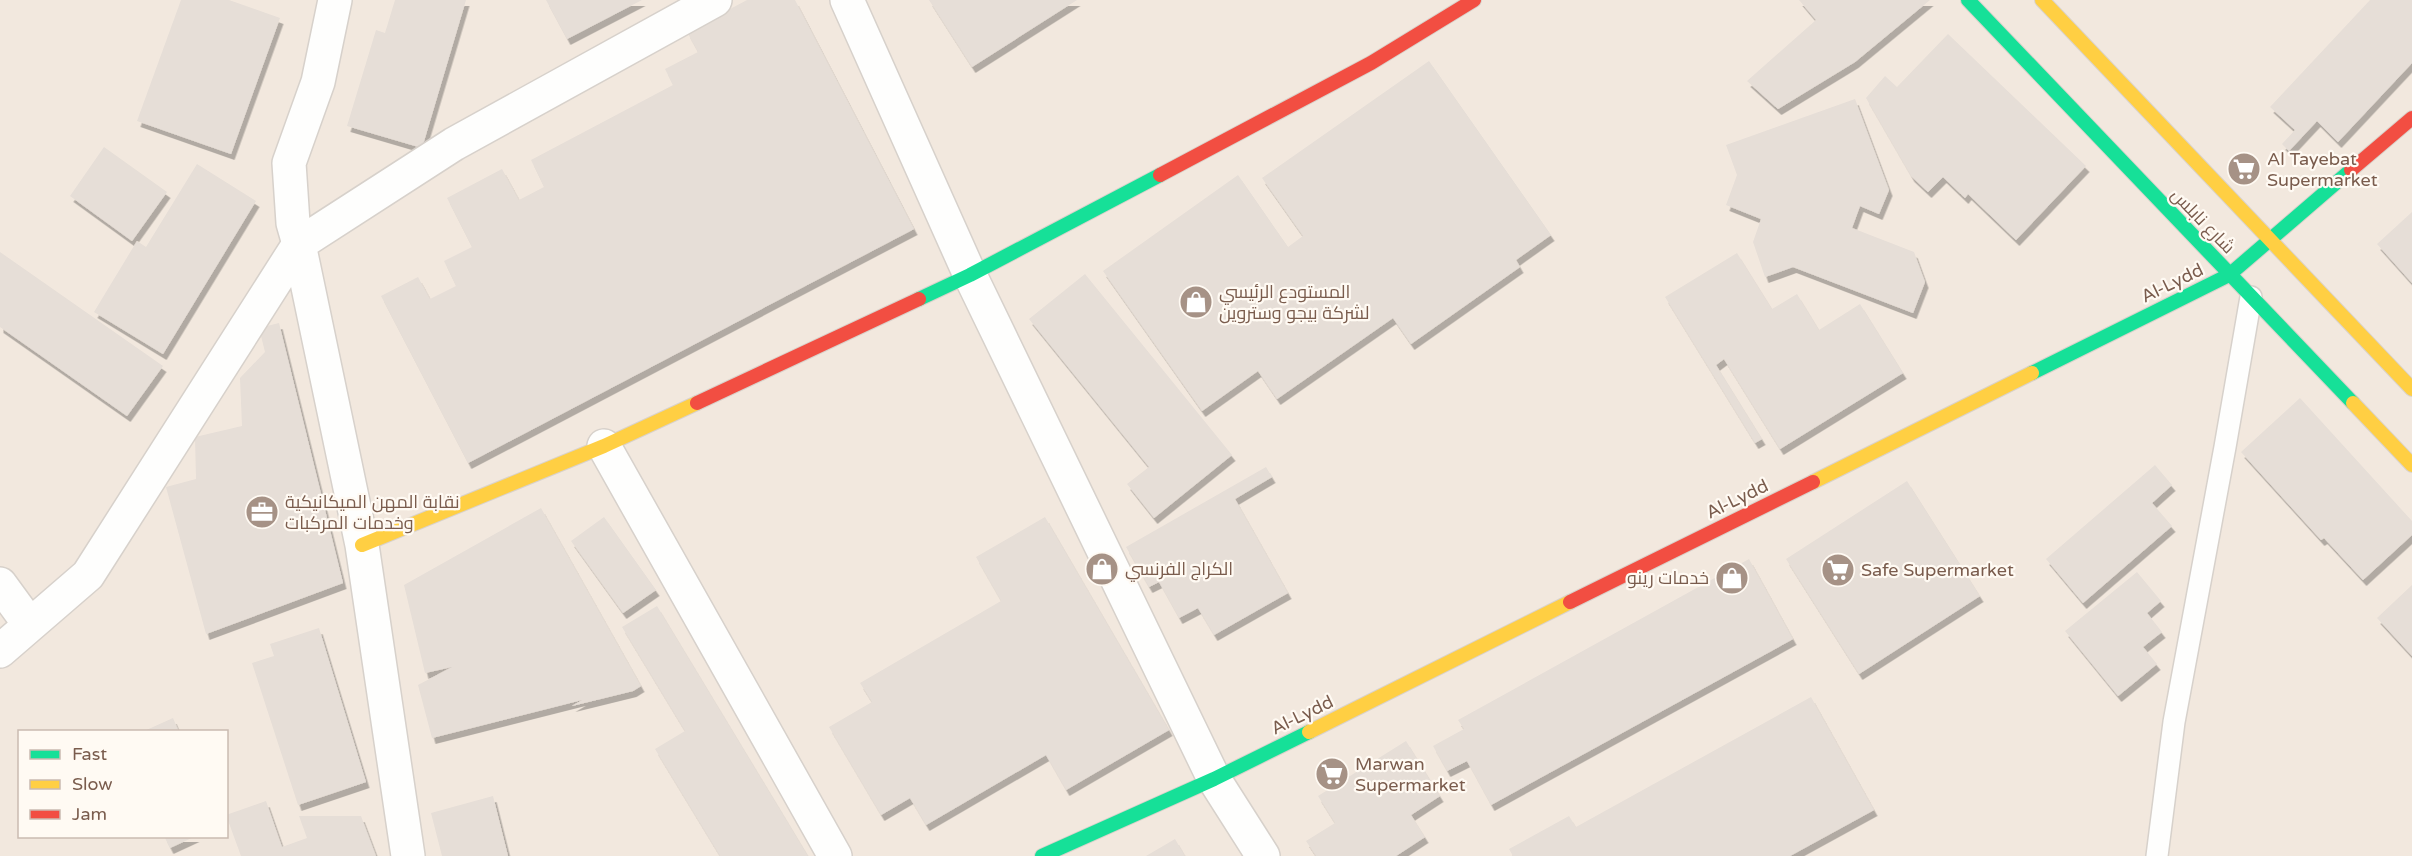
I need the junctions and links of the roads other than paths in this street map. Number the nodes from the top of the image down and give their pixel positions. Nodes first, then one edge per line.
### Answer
1 (335, 0) edge
2 (715, 0) edge
3 (847, 0) edge
4 (1474, 0) edge
5 (1968, 0) edge
6 (2042, 0) edge
7 (2412, 118) edge
8 (2271, 241) junction
9 (299, 244) junction
10 (970, 275) junction
11 (2229, 275) junction
12 (2251, 297) junction
13 (2412, 388) edge
14 (604, 446) junction
15 (2412, 465) edge
16 (362, 545) junction
17 (0, 584) edge
18 (30, 625) junction
19 (0, 651) edge
20 (1214, 778) junction
21 (408, 856) edge
22 (835, 856) edge
23 (1042, 856) edge
24 (1263, 856) edge
25 (2157, 856) edge

1 - 9 street
2 - 9 street
3 - 10 street
4 - 10 street
5 - 11 street, شارع نابلس
6 - 8 street, شارع نابلس
7 - 8 street, Al-Lydd
8 - 11 street, Al-Lydd
8 - 13 street, شارع نابلس
9 - 16 street
9 - 18 street
10 - 14 street
10 - 20 street
11 - 12 street, شارع نابلس
11 - 20 street, Al-Lydd
12 - 15 street, شارع نابلس
12 - 25 lane
14 - 16 street
14 - 22 street
16 - 21 street
17 - 18 street
18 - 19 street
20 - 23 street, Al-Lydd
20 - 24 street

